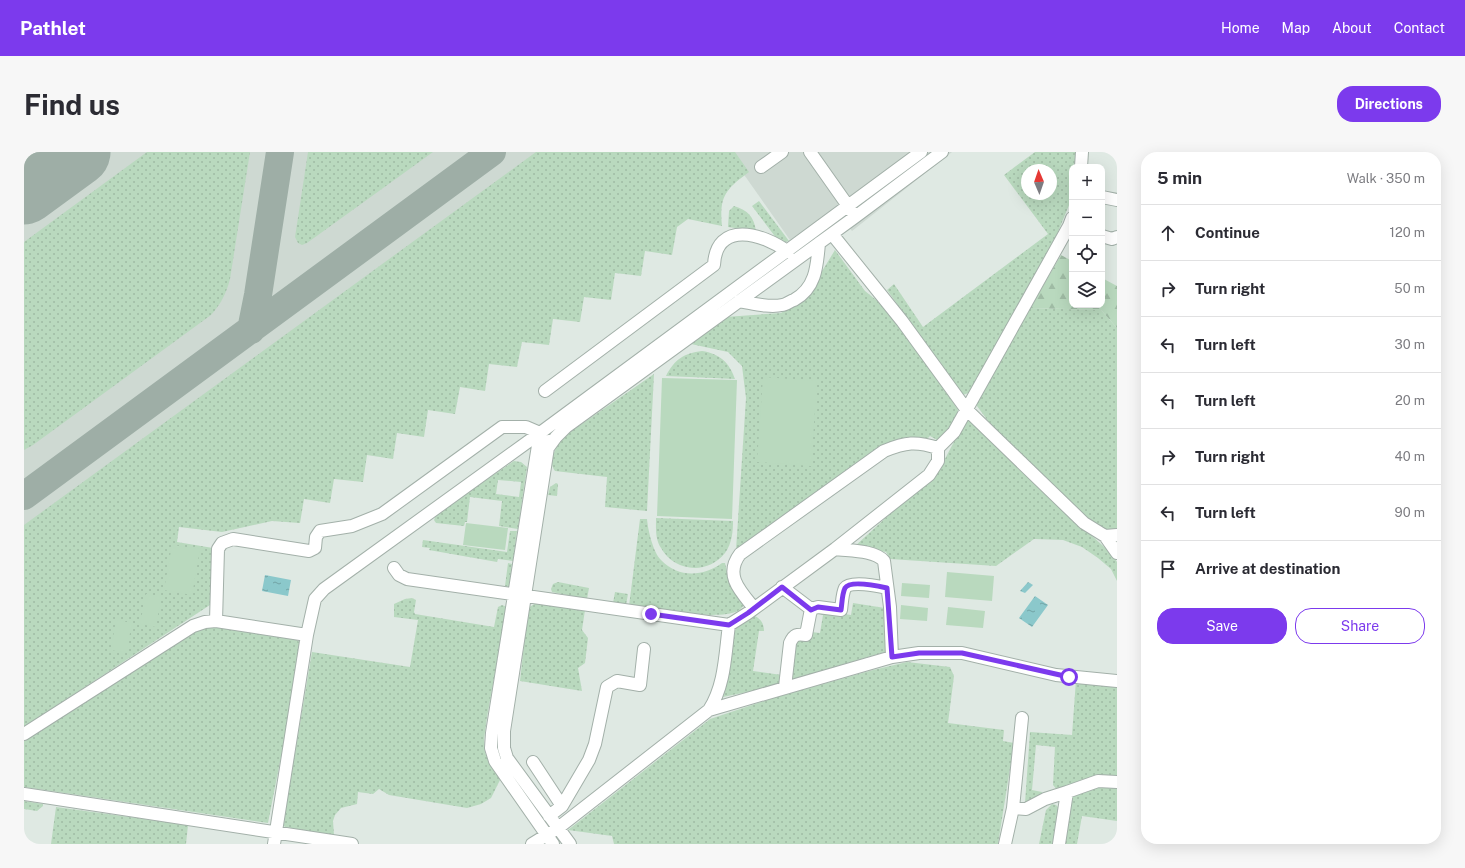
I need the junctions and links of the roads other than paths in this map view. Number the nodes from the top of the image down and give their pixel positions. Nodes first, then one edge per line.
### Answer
1 (782, 152) edge
2 (810, 152) edge
3 (921, 152) edge
4 (942, 152) edge
5 (1082, 152) edge
6 (1081, 164) edge
7 (761, 167) dead end
8 (1105, 198) edge
9 (1117, 200) edge
10 (848, 206) junction
11 (856, 217) junction
12 (1069, 228) edge
13 (832, 234) junction
14 (1105, 237) edge
15 (1117, 237) edge
16 (819, 243) junction
17 (788, 252) junction
18 (739, 301) junction
19 (545, 391) dead end
20 (966, 409) junction
21 (551, 424) junction
22 (540, 433) junction
23 (938, 448) junction
24 (543, 454) junction
25 (1117, 535) edge
26 (1105, 536) junction
27 (835, 548) junction
28 (1117, 553) edge
29 (394, 568) dead end
30 (782, 587) junction
31 (887, 588) junction
32 (519, 596) junction
33 (754, 608) junction
34 (811, 610) junction
35 (216, 621) junction
36 (729, 625) junction
37 (307, 635) junction
38 (644, 649) dead end
39 (892, 657) junction
40 (1117, 681) edge
41 (785, 687) junction
42 (709, 710) junction
43 (1022, 718) dead end
44 (24, 734) edge
45 (533, 762) dead end
46 (1117, 782) edge
47 (1067, 792) junction
48 (24, 794) edge
49 (562, 806) junction
50 (1012, 808) junction
51 (549, 816) junction
52 (558, 828) junction
53 (275, 838) edge
54 (550, 839) edge
55 (352, 844) edge
56 (532, 844) edge
57 (570, 844) edge
58 (1005, 844) edge
59 (1059, 844) edge

1 - 7 lane
2 - 10 lane
3 - 10 lane
4 - 11 lane
5 - 6 lane
8 - 9 lane
10 - 11 lane
10 - 17 lane
11 - 13 lane
12 - 20 lane
13 - 16 lane
13 - 20 lane
14 - 15 lane
16 - 18 lane
16 - 18 lane
17 - 19 lane
17 - 21 lane
18 - 24 lane
20 - 23 lane
20 - 26 lane
21 - 22 lane
21 - 24 lane
22 - 24 lane
22 - 35 lane
22 - 37 lane
23 - 27 lane
23 - 33 lane
24 - 32 lane
25 - 26 lane
26 - 28 lane
27 - 30 lane
27 - 31 lane
29 - 32 lane
30 - 33 lane
30 - 34 lane
31 - 34 lane
31 - 39 lane
32 - 36 lane
32 - 51 lane
32 - 54 lane
33 - 36 lane
34 - 41 lane
35 - 37 lane
35 - 44 lane
36 - 42 lane
37 - 53 lane
38 - 49 lane
39 - 40 lane
39 - 41 lane
41 - 42 lane
42 - 52 lane
43 - 50 lane
45 - 49 lane
46 - 47 lane
47 - 50 lane
47 - 59 lane
48 - 53 lane
49 - 51 lane
50 - 58 lane
51 - 52 lane
52 - 54 lane
52 - 57 lane
53 - 55 lane
54 - 56 lane

